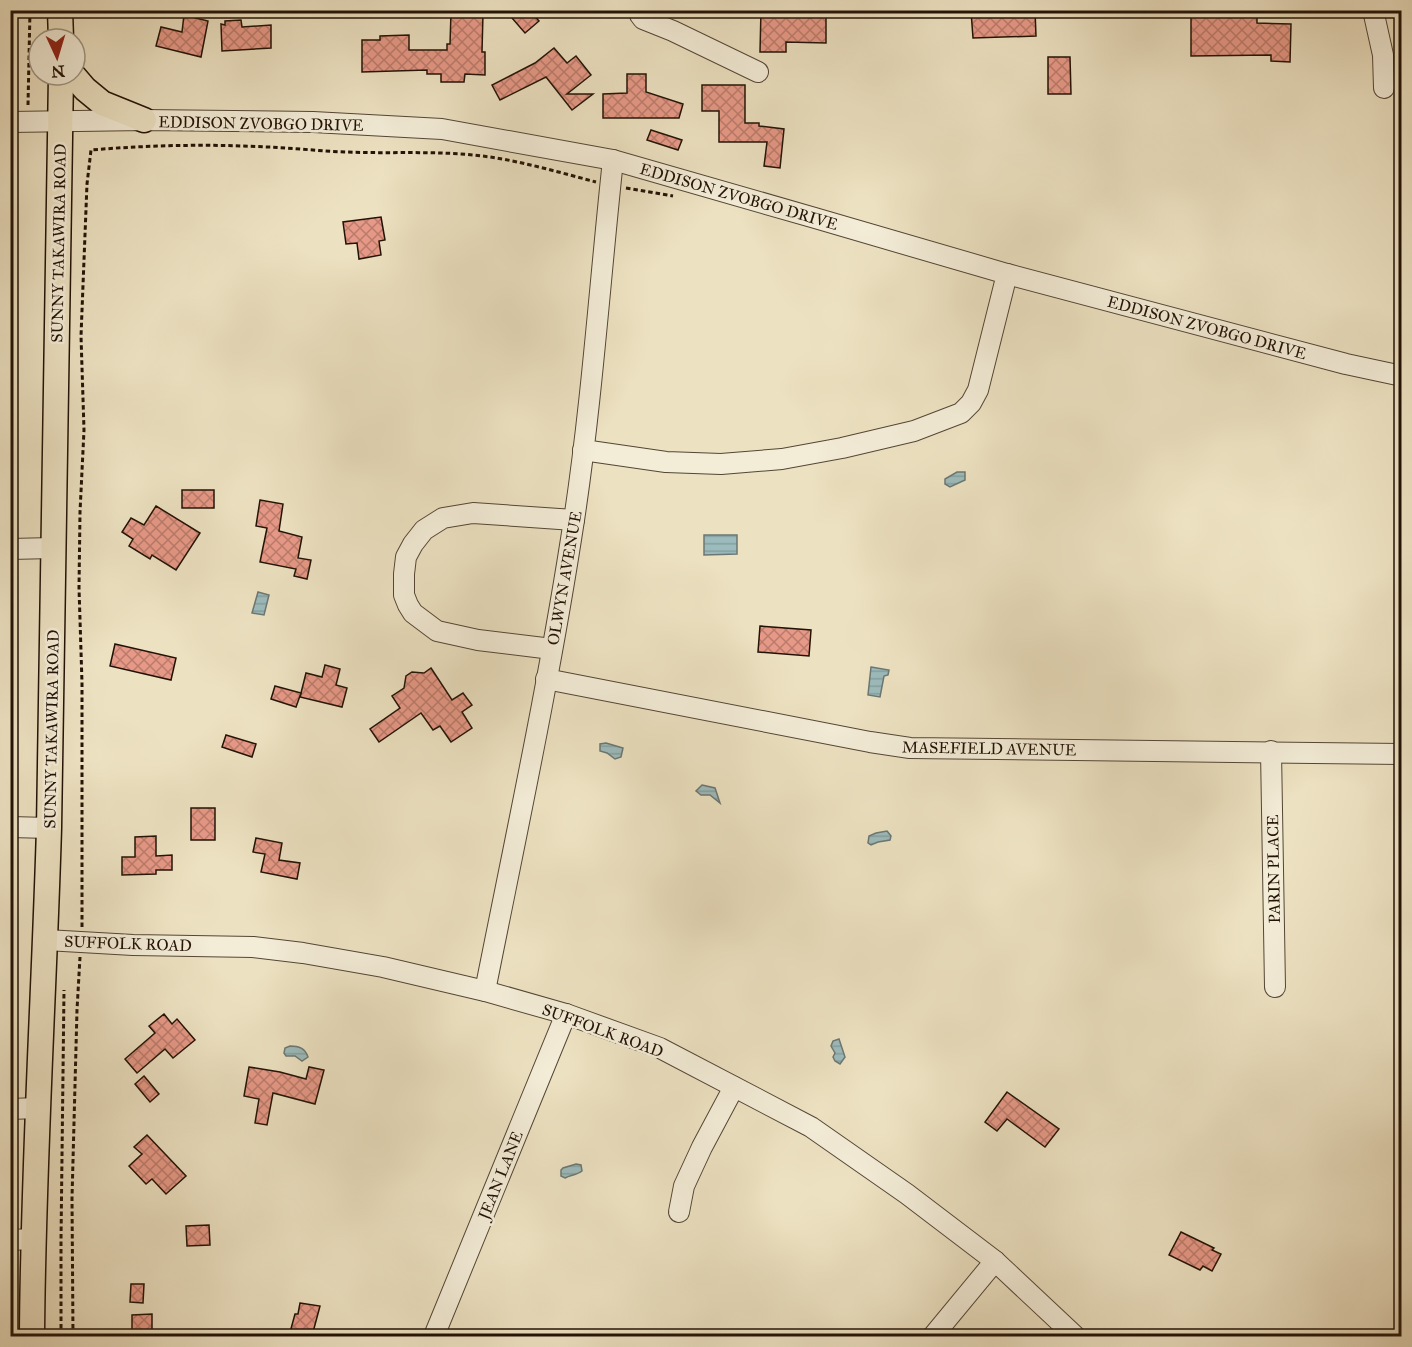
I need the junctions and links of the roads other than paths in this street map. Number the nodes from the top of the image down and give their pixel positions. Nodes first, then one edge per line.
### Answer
1 (60, 10) edge
2 (639, 10) edge
3 (1373, 10) edge
4 (61, 27) edge
5 (758, 72) dead end
6 (61, 87) edge
7 (83, 87) edge
8 (1384, 88) dead end
9 (144, 120) junction
10 (19, 122) edge
11 (60, 122) junction
12 (613, 160) junction
13 (1007, 274) junction
14 (1401, 376) edge
15 (583, 450) junction
16 (574, 520) junction
17 (53, 548) junction
18 (10, 549) edge
19 (552, 649) junction
20 (546, 680) junction
21 (1271, 751) junction
22 (1401, 754) edge
23 (10, 827) edge
24 (49, 828) junction
25 (46, 940) junction
26 (1275, 987) dead end
27 (486, 992) junction
28 (566, 1014) junction
29 (734, 1087) junction
30 (38, 1108) junction
31 (10, 1109) edge
32 (679, 1212) dead end
33 (22, 1239) edge
34 (994, 1261) junction
35 (1067, 1333) edge
36 (32, 1336) edge
37 (434, 1336) edge
38 (933, 1336) edge

1 - 4 main road
2 - 5 street
3 - 8 street
6 - 11 main road, SUNNY TAKAWIRA ROAD
7 - 9 main road
9 - 11 street, EDDISON ZVOBGO DRIVE
9 - 12 street, EDDISON ZVOBGO DRIVE
10 - 11 street, EDDISON ZVOBGO DRIVE
11 - 17 main road, SUNNY TAKAWIRA ROAD
12 - 13 street, EDDISON ZVOBGO DRIVE
12 - 15 street, OLWYN AVENUE
13 - 14 street, EDDISON ZVOBGO DRIVE
13 - 15 street
15 - 16 street, OLWYN AVENUE
16 - 19 street, OLWYN AVENUE
16 - 19 street
17 - 18 street
17 - 24 main road, SUNNY TAKAWIRA ROAD
19 - 20 street, OLWYN AVENUE
20 - 21 street, MASEFIELD AVENUE
20 - 27 street, OLWYN AVENUE
21 - 22 street, MASEFIELD AVENUE
21 - 26 street, PARIN PLACE
23 - 24 street
24 - 25 main road, SUNNY TAKAWIRA ROAD
25 - 27 street, SUFFOLK ROAD
25 - 30 main road, SUNNY TAKAWIRA ROAD
27 - 28 street, SUFFOLK ROAD
28 - 29 street, SUFFOLK ROAD
28 - 37 street, JEAN LANE
29 - 32 street
29 - 34 street, SUFFOLK ROAD
30 - 31 street
30 - 33 main road, SUNNY TAKAWIRA ROAD
33 - 36 main road, SUNNY TAKAWIRA ROAD
34 - 35 street, SUFFOLK ROAD
34 - 38 street

